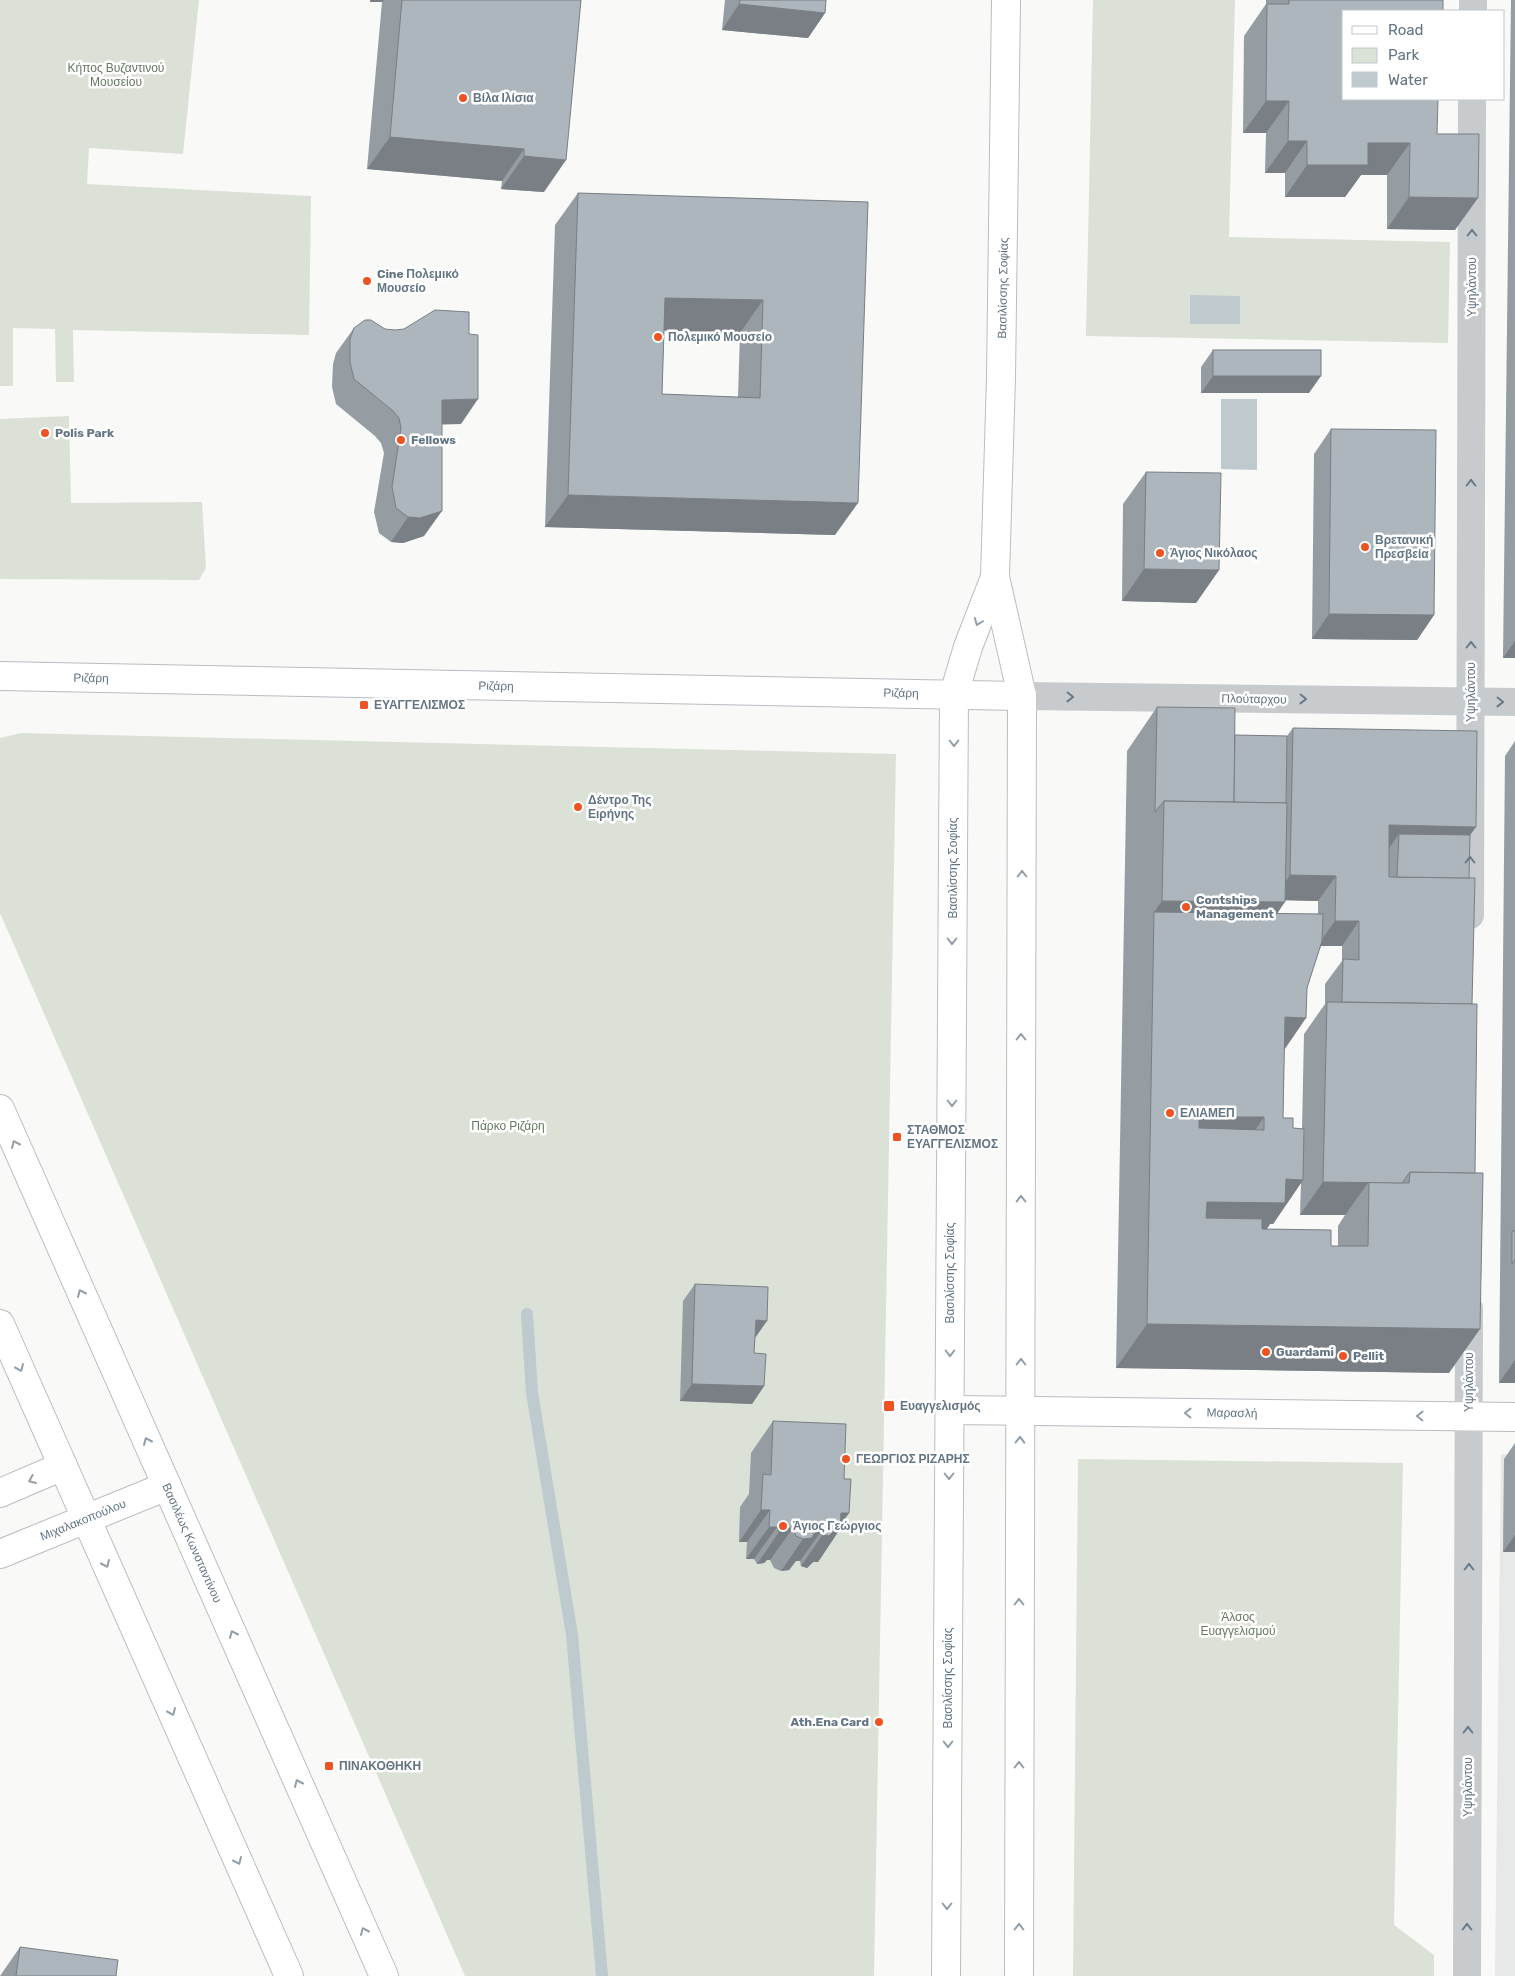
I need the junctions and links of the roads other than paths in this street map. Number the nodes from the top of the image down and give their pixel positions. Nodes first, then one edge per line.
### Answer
1 (1006, 0) edge
2 (1472, 100) edge
3 (995, 577) junction
4 (0, 676) edge
5 (954, 694) junction
6 (992, 695) joint
7 (1022, 696) junction
8 (1470, 701) junction
9 (1515, 702) edge
10 (1470, 937) edge
11 (0, 1109) edge
12 (1469, 1287) edge
13 (0, 1324) edge
14 (950, 1410) junction
15 (1020, 1411) junction
16 (1469, 1417) junction
17 (1515, 1417) edge
18 (63, 1466) junction
19 (167, 1486) junction
20 (0, 1493) edge
21 (86, 1519) junction
22 (0, 1554) edge
23 (289, 1976) edge
24 (384, 1976) edge
25 (946, 1976) edge
26 (1019, 1976) edge
27 (1467, 1976) edge

1 - 3 main road, Βασιλίσσης Σοφίας
8 -> 2 street, Υψηλάντου
3 -> 5 main road, Βασιλίσσης Σοφίας
3 - 7 main road, Βασιλίσσης Σοφίας
4 - 5 main road, Ριζάρη
5 - 6 main road, Ριζάρη
5 -> 14 main road, Βασιλίσσης Σοφίας
6 - 7 main road, Πλούταρχου
7 -> 8 street, Πλούταρχου
15 -> 7 main road, Βασιλίσσης Σοφίας
8 -> 9 street, Πλούταρχου
10 -> 8 street, Υψηλάντου
19 -> 11 main road, Βασιλέως Κωνσταντίνου
12 - 16 street, Υψηλάντου
13 -> 18 main road
14 - 15 main road, Μαρασλή
14 -> 25 main road, Βασιλίσσης Σοφίας
16 -> 15 main road, Μαρασλή
26 -> 15 main road, Βασιλίσσης Σοφίας
16 - 17 main road, Μαρασλή
27 -> 16 street, Υψηλάντου
18 -> 20 main road
18 - 21 main road
19 - 21 main road, Μιχαλακοπούλου
24 -> 19 main road, Βασιλέως Κωνσταντίνου
21 - 22 main road, Μιχαλακοπούλου
21 -> 23 main road

